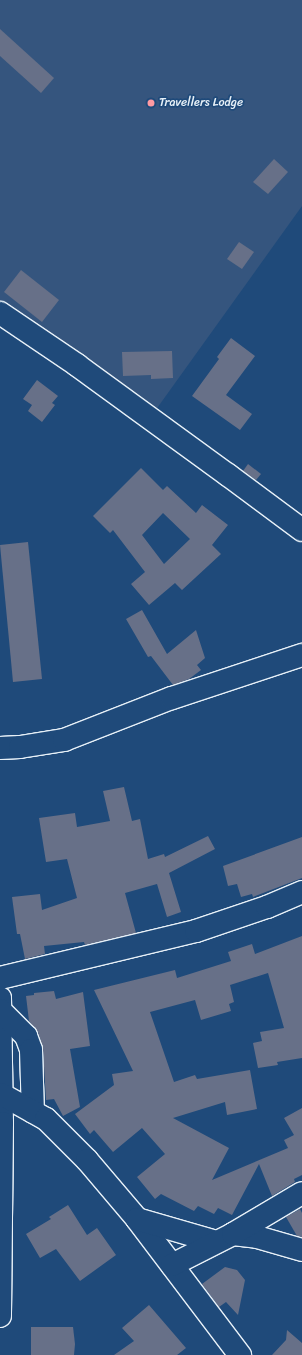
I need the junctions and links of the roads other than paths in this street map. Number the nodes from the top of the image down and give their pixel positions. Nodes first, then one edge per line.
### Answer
1 (0, 313) edge
2 (302, 530) edge
3 (302, 655) edge
4 (0, 748) edge
5 (302, 892) edge
6 (0, 978) edge
7 (0, 998) edge
8 (0, 1010) edge
9 (1, 1094) edge
10 (33, 1112) junction
11 (1, 1123) edge
12 (302, 1193) edge
13 (137, 1219) junction
14 (224, 1238) junction
15 (302, 1250) edge
16 (172, 1265) junction
17 (0, 1316) edge
18 (240, 1355) edge

1 - 2 street
3 - 4 street
5 - 6 street
7 - 8 street
8 - 9 street
8 - 10 street
9 - 10 street
9 - 11 street
10 - 13 street
11 - 17 street
12 - 14 street
13 - 14 street
13 - 16 street
14 - 15 street
14 - 16 street
16 - 18 street

